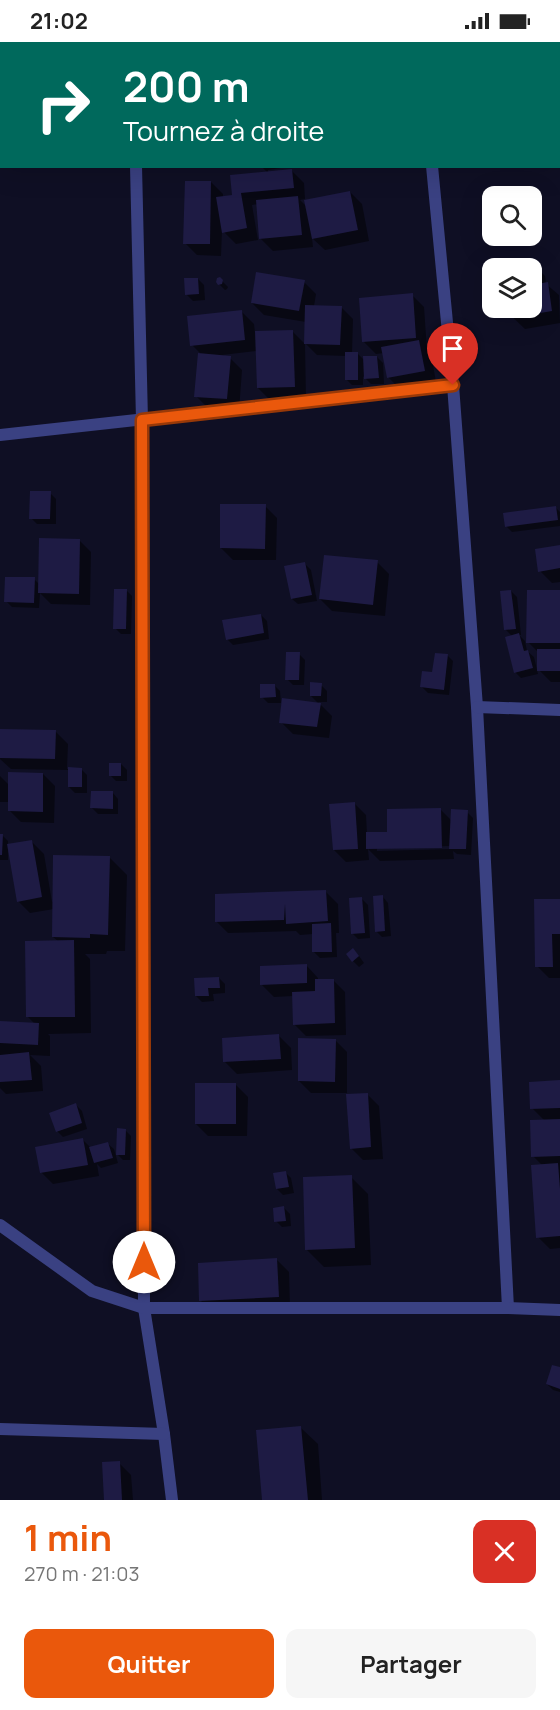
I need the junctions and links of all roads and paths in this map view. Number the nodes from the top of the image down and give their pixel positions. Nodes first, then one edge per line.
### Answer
1 (136, 168) edge
2 (432, 168) edge
3 (453, 385) junction
4 (142, 420) junction
5 (0, 435) edge
6 (477, 707) junction
7 (560, 710) edge
8 (0, 1225) edge
9 (144, 1308) junction
10 (508, 1308) junction
11 (560, 1310) edge
12 (0, 1430) edge
13 (164, 1434) junction
14 (172, 1500) edge

1 - 4 street
2 - 3 street
3 - 4 street
3 - 6 street
4 - 5 street
4 - 9 street
6 - 7 street
6 - 10 street
8 - 9 street
9 - 10 street
9 - 13 street
10 - 11 street
12 - 13 street
13 - 14 street

